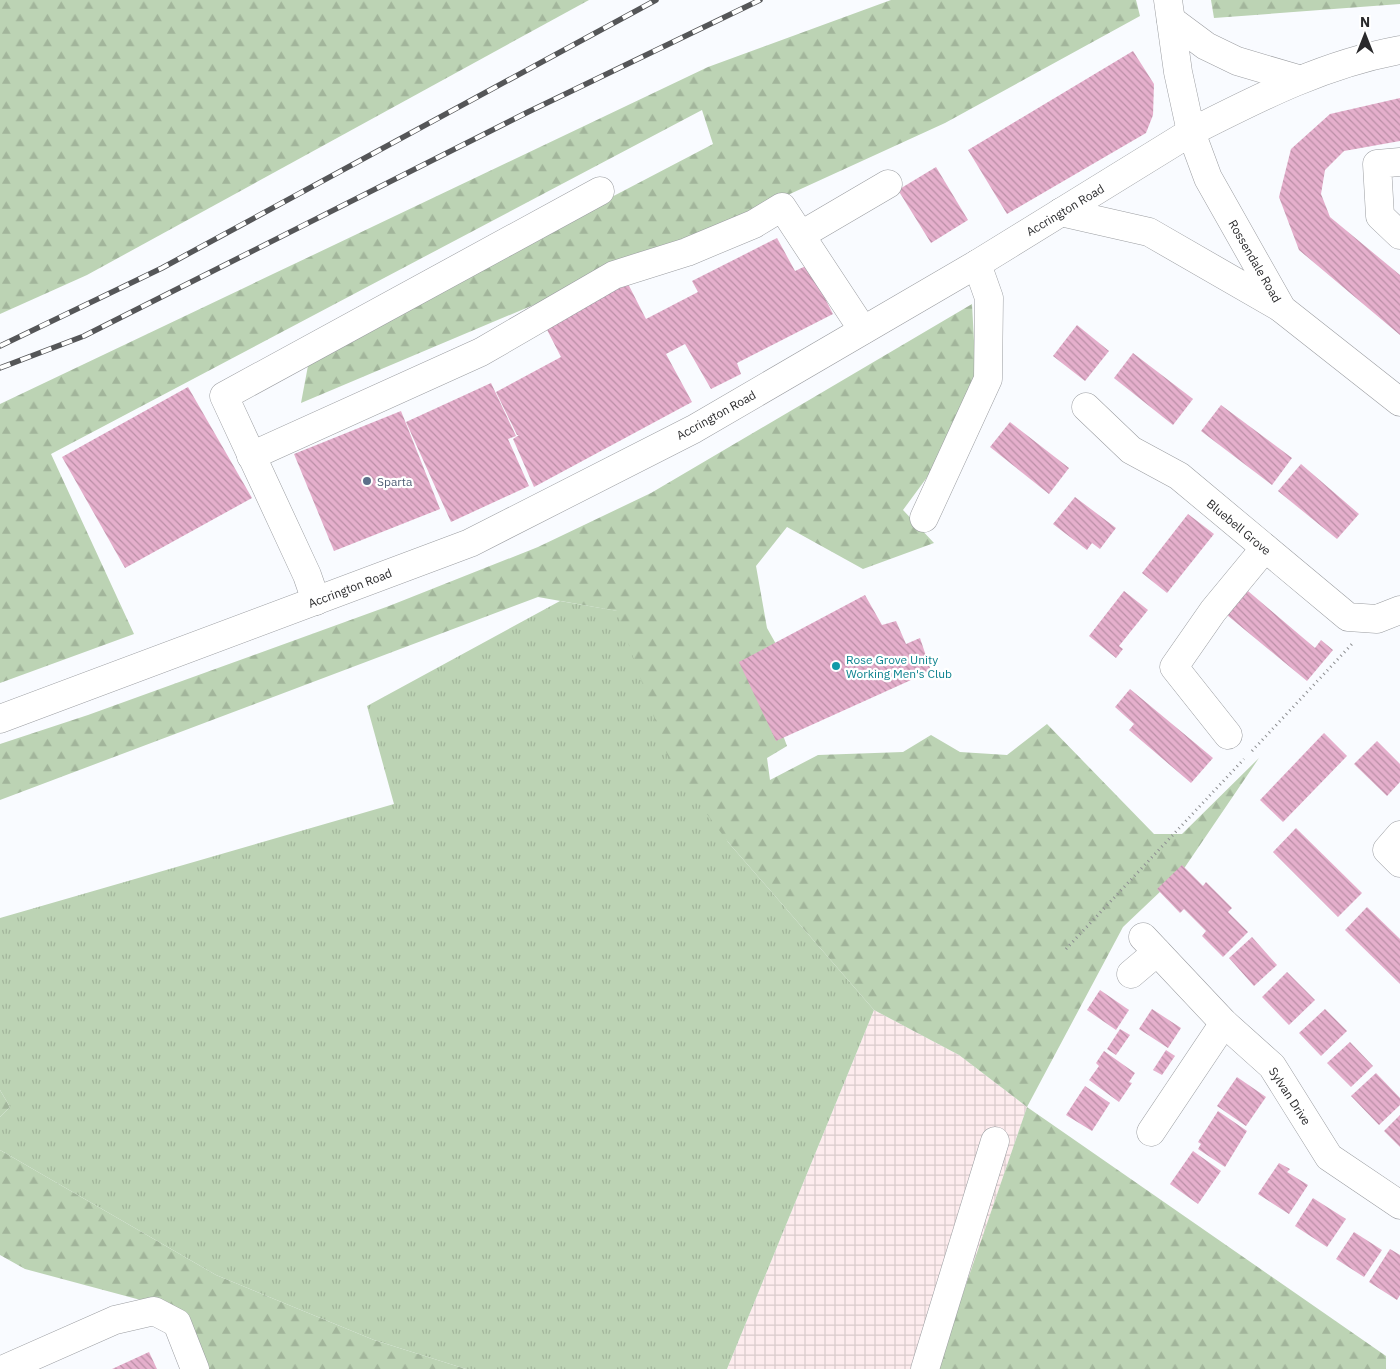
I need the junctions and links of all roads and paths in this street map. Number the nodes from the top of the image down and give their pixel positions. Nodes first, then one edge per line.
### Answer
1 (1169, 10) edge
2 (1400, 50) edge
3 (1298, 79) junction
4 (1191, 132) junction
5 (1389, 167) edge
6 (888, 184) dead end
7 (600, 191) dead end
8 (1061, 212) junction
9 (801, 235) junction
10 (1400, 235) edge
11 (977, 264) junction
12 (1282, 309) junction
13 (863, 330) junction
14 (1398, 396) edge
15 (1086, 407) dead end
16 (252, 456) junction
17 (924, 518) dead end
18 (1265, 548) junction
19 (316, 601) junction
20 (1388, 614) edge
21 (0, 719) edge
22 (1228, 735) dead end
23 (1400, 835) edge
24 (1400, 863) edge
25 (1066, 949) dead end
26 (1131, 974) dead end
27 (1224, 1023) junction
28 (1151, 1132) dead end
29 (995, 1141) dead end
30 (1400, 1205) edge
31 (4, 1369) edge
32 (195, 1369) edge
33 (925, 1369) edge

1 - 3 main road
1 - 4 main road, Rossendale Road
2 - 3 main road, Accrington Road
3 - 4 main road, Accrington Road
4 - 8 main road, Accrington Road
4 - 12 main road, Rossendale Road
5 - 10 main road
6 - 9 main road
7 - 16 main road
8 - 11 main road, Accrington Road
8 - 12 main road
9 - 13 main road
9 - 16 main road
11 - 13 main road, Accrington Road
11 - 17 main road
12 - 14 main road, Rossendale Road
13 - 19 main road, Accrington Road
15 - 18 main road, Bluebell Grove
16 - 19 main road
18 - 20 main road, Bluebell Grove
18 - 22 main road
19 - 21 main road, Accrington Road
20 - 25 path
23 - 24 main road
26 - 27 main road, Sylvan Drive
27 - 28 main road
27 - 30 main road, Sylvan Drive
29 - 33 main road
31 - 32 main road

